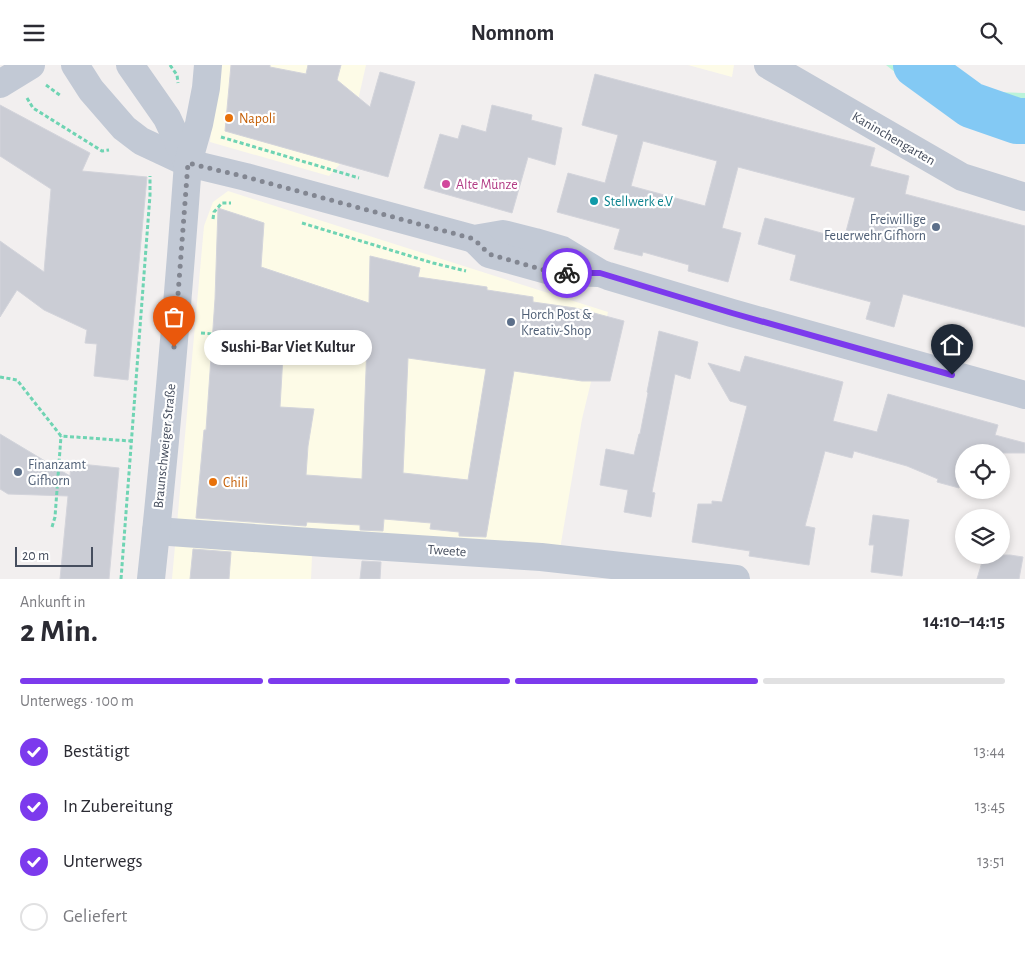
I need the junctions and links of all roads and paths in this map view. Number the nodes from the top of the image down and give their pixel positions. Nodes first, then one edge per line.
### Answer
1 (31, 65) edge
2 (75, 65) edge
3 (130, 65) edge
4 (768, 65) edge
5 (207, 76) edge
6 (12, 89) edge
7 (184, 105) dead end
8 (111, 150) dead end
9 (188, 163) junction
10 (150, 195) dead end
11 (1025, 197) edge
12 (231, 203) dead end
13 (214, 212) dead end
14 (259, 337) dead end
15 (290, 364) dead end
16 (0, 377) edge
17 (1025, 395) edge
18 (61, 436) junction
19 (131, 441) junction
20 (52, 527) dead end
21 (156, 531) junction
22 (121, 579) edge
23 (151, 579) edge
24 (736, 579) edge

1 - 6 street
2 - 9 street
3 - 9 street
4 - 11 street, Kaninchengarten
5 - 7 street
5 - 9 street, Braunschweiger Straße
6 - 8 path
9 - 17 street
9 - 21 street, Braunschweiger Straße
10 - 19 path
12 - 13 path
14 - 15 path
16 - 18 path
18 - 19 path
18 - 20 path
19 - 22 path
21 - 23 street, Braunschweiger Straße
21 - 24 street, Tweete

